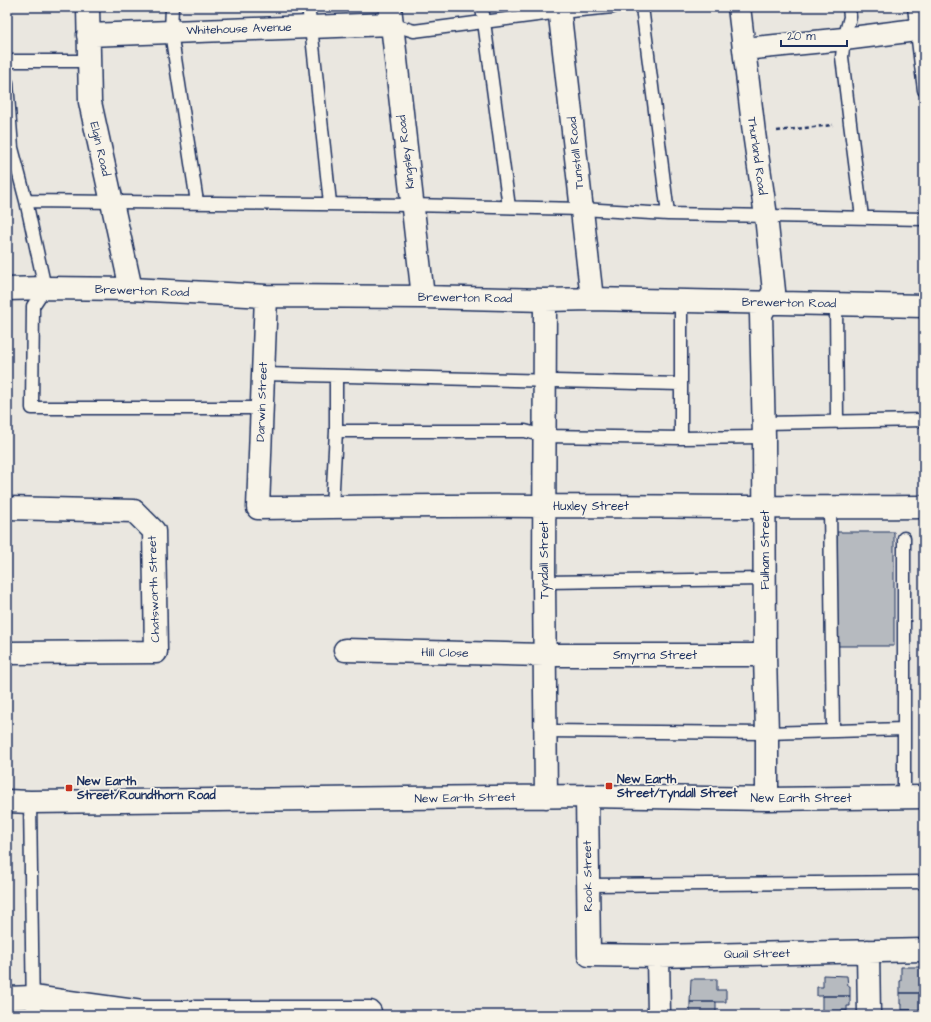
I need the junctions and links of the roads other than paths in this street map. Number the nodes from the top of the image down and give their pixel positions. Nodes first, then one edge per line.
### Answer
1 (88, 7) edge
2 (172, 7) edge
3 (482, 7) edge
4 (613, 7) edge
5 (642, 7) edge
6 (739, 7) edge
7 (849, 7) edge
8 (914, 7) edge
9 (560, 9) edge
10 (391, 16) edge
11 (309, 17) edge
12 (485, 22) junction
13 (920, 29) edge
14 (171, 32) junction
15 (88, 35) junction
16 (844, 39) junction
17 (744, 49) junction
18 (7, 60) edge
19 (88, 61) junction
20 (7, 83) edge
21 (924, 90) edge
22 (26, 201) junction
23 (112, 201) junction
24 (197, 202) junction
25 (330, 204) junction
26 (412, 205) junction
27 (509, 207) junction
28 (582, 209) junction
29 (668, 214) junction
30 (766, 216) junction
31 (862, 217) junction
32 (924, 219) edge
33 (45, 288) junction
34 (7, 289) edge
35 (131, 289) junction
36 (266, 296) junction
37 (423, 297) junction
38 (592, 299) junction
39 (545, 300) junction
40 (681, 301) junction
41 (767, 303) junction
42 (836, 304) junction
43 (924, 306) edge
44 (263, 374) junction
45 (336, 376) junction
46 (544, 381) junction
47 (680, 384) junction
48 (262, 408) junction
49 (924, 420) edge
50 (837, 422) junction
51 (764, 430) junction
52 (336, 431) junction
53 (544, 436) junction
54 (681, 438) junction
55 (544, 506) junction
56 (332, 507) junction
57 (765, 507) junction
58 (924, 507) edge
59 (7, 508) edge
60 (258, 508) joint
61 (830, 508) junction
62 (904, 538) dead end
63 (765, 579) junction
64 (544, 582) junction
65 (345, 650) dead end
66 (7, 653) edge
67 (544, 655) junction
68 (765, 655) junction
69 (904, 726) junction
70 (546, 731) junction
71 (833, 731) junction
72 (767, 733) junction
73 (587, 796) junction
74 (546, 797) junction
75 (914, 797) edge
76 (767, 799) junction
77 (7, 801) edge
78 (30, 802) junction
79 (924, 882) edge
80 (588, 885) junction
81 (924, 950) edge
82 (868, 951) junction
83 (589, 955) joint
84 (658, 956) junction
85 (7, 998) edge
86 (33, 1006) edge
87 (370, 1012) dead end
88 (659, 1015) edge
89 (868, 1015) edge

1 - 15 street, Elgin Road
2 - 14 lane
3 - 12 lane
4 - 9 lane
5 - 29 lane
6 - 17 street, Thurland Road
7 - 16 lane
8 - 13 lane
9 - 12 lane
9 - 28 street, Tunstall Road
10 - 11 street, Whitehouse Avenue
10 - 12 lane
10 - 26 street, Kingsley Road
11 - 14 street, Whitehouse Avenue
11 - 25 lane
12 - 27 lane
13 - 16 street
13 - 21 lane
14 - 15 street, Whitehouse Avenue
14 - 24 lane
15 - 19 street, Elgin Road
16 - 17 street
16 - 31 lane
17 - 30 street, Thurland Road
18 - 19 lane
19 - 23 street, Elgin Road
20 - 22 lane
22 - 23 lane
22 - 33 lane
23 - 24 lane
23 - 35 street, Elgin Road
24 - 25 lane
25 - 26 lane
26 - 27 lane
26 - 37 street, Kingsley Road
27 - 28 lane
28 - 29 lane
28 - 38 street, Tunstall Road
29 - 30 lane
30 - 31 lane
30 - 41 street, Thurland Road
31 - 32 lane
33 - 34 street, Brewerton Road
33 - 35 street, Brewerton Road
33 - 48 lane
35 - 36 street, Brewerton Road
36 - 37 street, Brewerton Road
36 - 44 street, Darwin Street
37 - 39 street, Brewerton Road
38 - 39 street, Brewerton Road
38 - 40 street, Brewerton Road
39 - 46 street, Tyndall Street
40 - 41 street, Brewerton Road
40 - 47 lane
41 - 42 street, Brewerton Road
41 - 51 street, Fulham Street
42 - 43 street, Brewerton Road
42 - 50 lane
44 - 45 lane
44 - 48 street, Darwin Street
45 - 46 lane
45 - 52 lane
46 - 47 lane
46 - 53 street, Tyndall Street
47 - 54 lane
48 - 60 street, Darwin Street
49 - 50 lane
50 - 51 lane
51 - 54 lane
51 - 57 street, Fulham Street
52 - 53 lane
52 - 56 lane
53 - 54 lane
53 - 55 street, Tyndall Street
55 - 56 street, Huxley Street
55 - 57 street, Huxley Street
55 - 64 street, Tyndall Street
56 - 60 street, Huxley Street
57 - 61 street, Huxley Street
57 - 63 street, Fulham Street
58 - 61 street, Huxley Street
59 - 66 street, Chatsworth Street
61 - 71 lane
62 - 69 lane
63 - 64 lane
63 - 68 street, Fulham Street
64 - 67 street, Tyndall Street
65 - 67 street, Hill Close
67 - 68 street, Smyrna Street
67 - 70 street, Tyndall Street
68 - 72 street, Fulham Street
69 - 71 lane
69 - 75 lane
70 - 72 lane
70 - 74 street, Tyndall Street
71 - 72 lane
72 - 76 street, Fulham Street
73 - 74 street, New Earth Street
73 - 76 street, New Earth Street
73 - 80 street, Rook Street
74 - 78 street, New Earth Street
75 - 76 street, New Earth Street
77 - 78 street, New Earth Street
78 - 86 lane
79 - 80 lane
80 - 83 street, Rook Street
81 - 82 street, Quail Street
82 - 84 street, Quail Street
82 - 89 street
83 - 84 street, Quail Street
84 - 88 street
85 - 86 street
86 - 87 street

